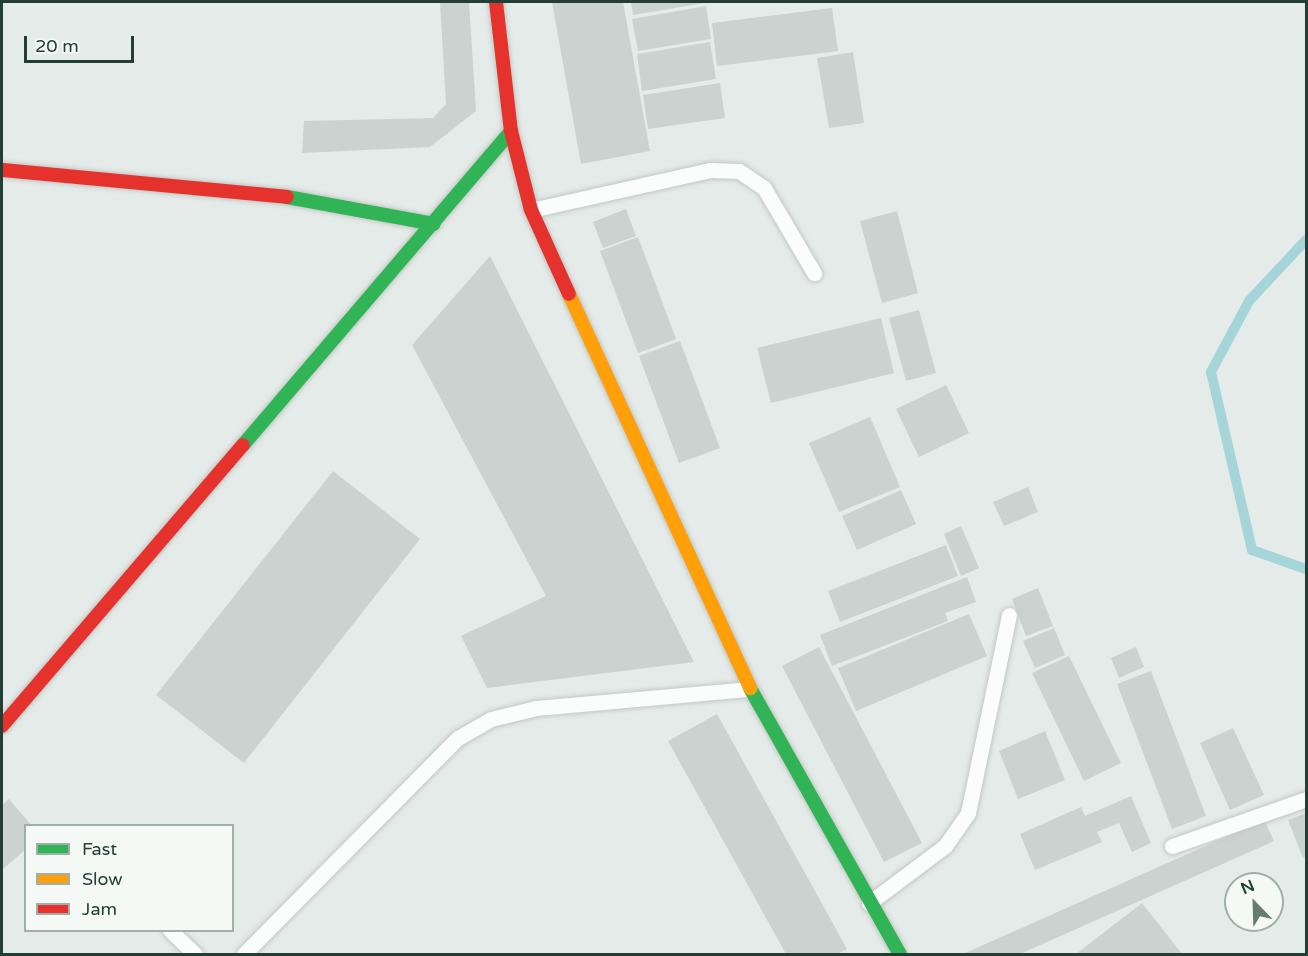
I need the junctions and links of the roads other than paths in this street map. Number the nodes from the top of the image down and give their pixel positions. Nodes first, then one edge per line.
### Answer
1 (496, 2) edge
2 (511, 131) junction
3 (2, 170) edge
4 (531, 210) junction
5 (434, 224) junction
6 (814, 273) dead end
7 (1009, 615) dead end
8 (750, 689) junction
9 (2, 726) edge
10 (1306, 800) edge
11 (1172, 846) dead end
12 (869, 903) junction
13 (172, 932) edge
14 (195, 954) edge
15 (244, 954) edge
16 (900, 954) edge

1 - 2 street
2 - 4 street
2 - 5 street
3 - 5 street
4 - 6 lane
4 - 8 street
5 - 9 street
7 - 12 lane
8 - 12 street
8 - 15 lane
10 - 11 lane
12 - 16 street
13 - 14 lane

